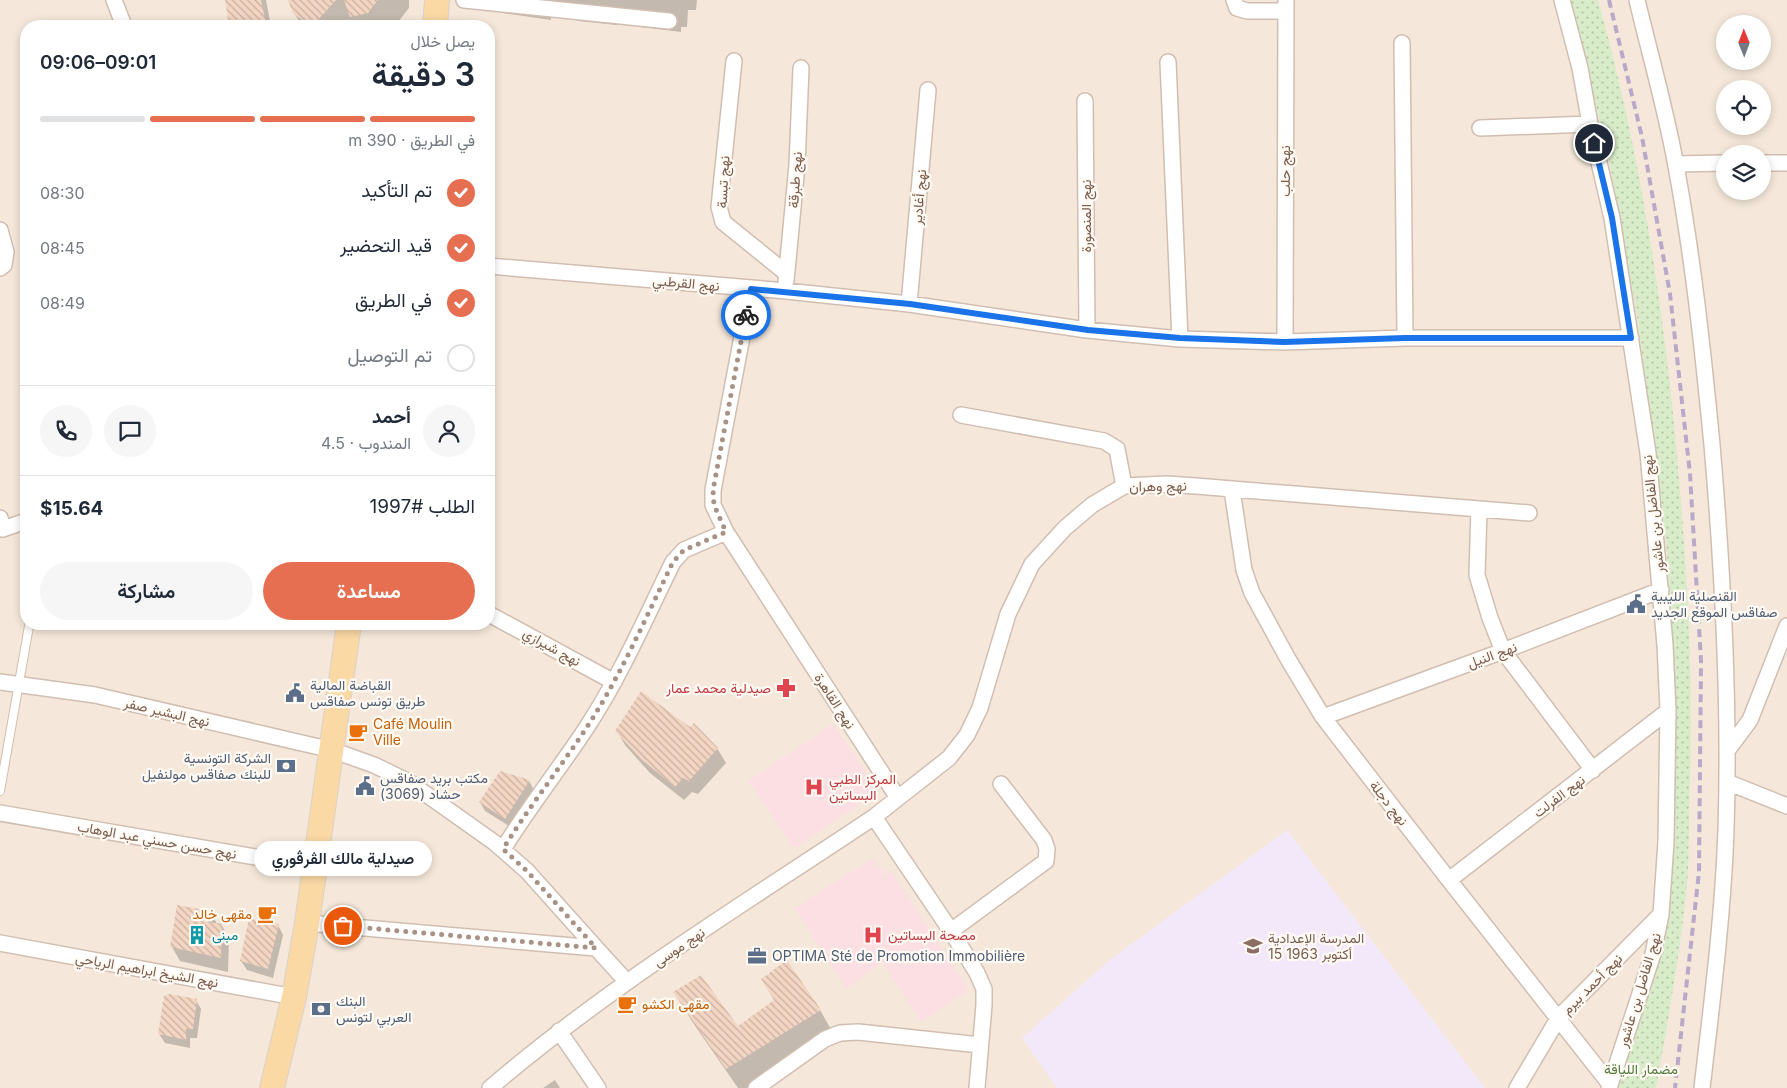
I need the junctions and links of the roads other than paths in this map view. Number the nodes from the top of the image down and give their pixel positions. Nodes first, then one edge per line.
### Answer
1 (114, 0) edge
2 (438, 0) edge
3 (464, 0) edge
4 (1234, 0) edge
5 (1562, 0) edge
6 (1637, 0) edge
7 (1286, 5) edge
8 (122, 20) edge
9 (436, 20) edge
10 (669, 21) dead end
11 (1402, 43) dead end
12 (734, 61) dead end
13 (1168, 62) dead end
14 (801, 68) dead end
15 (928, 90) dead end
16 (1086, 101) dead end
17 (1590, 124) junction
18 (1480, 128) dead end
19 (1716, 163) edge
20 (1771, 163) edge
21 (1787, 163) edge
22 (1676, 164) junction
23 (0, 230) edge
24 (495, 267) edge
25 (0, 268) edge
26 (786, 274) junction
27 (751, 289) junction
28 (786, 291) junction
29 (910, 304) junction
30 (1088, 330) junction
31 (1180, 338) junction
32 (1405, 338) junction
33 (1631, 338) junction
34 (1284, 342) junction
35 (961, 415) dead end
36 (1124, 486) junction
37 (1232, 490) junction
38 (1479, 509) junction
39 (1529, 514) dead end
40 (20, 522) edge
41 (2, 524) edge
42 (726, 532) junction
43 (1661, 590) junction
44 (495, 617) edge
45 (1787, 626) edge
46 (28, 630) edge
47 (348, 630) edge
48 (1503, 651) junction
49 (0, 682) edge
50 (614, 682) junction
51 (19, 684) junction
52 (1668, 712) junction
53 (1323, 716) junction
54 (332, 750) junction
55 (1726, 751) junction
56 (1593, 770) junction
57 (1727, 782) junction
58 (1001, 784) dead end
59 (0, 791) edge
60 (898, 798) junction
61 (1787, 806) edge
62 (0, 814) edge
63 (874, 817) junction
64 (503, 849) junction
65 (314, 867) junction
66 (1449, 880) junction
67 (1661, 914) junction
68 (307, 923) junction
69 (951, 931) junction
70 (0, 943) edge
71 (596, 948) junction
72 (627, 982) junction
73 (294, 997) junction
74 (1559, 1017) junction
75 (559, 1031) junction
76 (980, 1045) junction
77 (1609, 1086) edge
78 (272, 1088) edge
79 (490, 1088) edge
80 (598, 1088) edge
81 (756, 1088) edge
82 (976, 1088) edge
83 (1517, 1088) edge
84 (1702, 1088) edge

1 - 8 street
2 - 9 main road
3 - 10 street
4 - 7 street
5 - 17 street, نهج الفاضل بن عاشور
6 - 22 street
7 - 34 street, نهج حلب
11 - 32 street
12 - 26 street, نهج تبسة
13 - 31 street
14 - 26 street, نهج طبرقة
15 - 29 street, نهج أغادير
16 - 30 street, نهج المنصورة
17 - 18 street
17 - 33 street, نهج الفاضل بن عاشور
19 - 22 street
20 - 21 street
22 - 55 street
23 - 25 street
24 - 27 street, نهج القرطبي
26 - 28 street, نهج طبرقة
27 - 28 street, نهج القرطبي
27 - 42 street, نهج القاهرة
28 - 29 street, نهج القرطبي
29 - 30 street, نهج القرطبي
30 - 31 street, نهج القرطبي
31 - 34 street, نهج القرطبي
32 - 33 street, نهج القرطبي
32 - 34 street, نهج القرطبي
33 - 43 street, نهج الفاضل بن عاشور
35 - 36 street
36 - 37 street, نهج وهران
36 - 60 street, نهج وهران
37 - 38 street, نهج وهران
37 - 53 street, نهج دجلة
38 - 39 street, نهج وهران
38 - 48 street
40 - 41 street
42 - 50 street
42 - 60 street, نهج القاهرة
43 - 48 street, نهج النيل
43 - 52 street, نهج الفاضل بن عاشور
44 - 50 street, نهج شيرازي
45 - 55 street
46 - 51 lane
47 - 54 main road
48 - 53 street, نهج النيل
48 - 56 street
49 - 51 street, نهج البشير صفر
50 - 64 street
51 - 54 street, نهج البشير صفر
51 - 59 lane
52 - 56 street, نهج الفرلت
52 - 67 street, نهج الفاضل بن عاشور
53 - 66 street, نهج دجلة
54 - 64 street, نهج البشير صفر
54 - 65 main road
55 - 57 street
56 - 66 street, نهج الفرلت
57 - 61 street
57 - 84 street
58 - 69 street
60 - 63 street
62 - 65 street, نهج حسن حسني عبد الوهاب
63 - 69 street
63 - 72 street, نهج موسى
64 - 71 street, نهج البشير صفر
65 - 68 main road
66 - 74 street, نهج دجلة
67 - 74 street, نهج أحمد بيرم
67 - 77 street, نهج الفاضل بن عاشور
68 - 71 street
68 - 73 main road
69 - 76 street
70 - 73 street, نهج الشيخ ابراهيم الرياحي
71 - 72 street, نهج البشير صفر
72 - 75 street, نهج موسى
73 - 78 main road
74 - 77 street, نهج دجلة
74 - 83 street, نهج أحمد بيرم
75 - 79 street, نهج موسى
75 - 80 street
76 - 81 street
76 - 82 street

